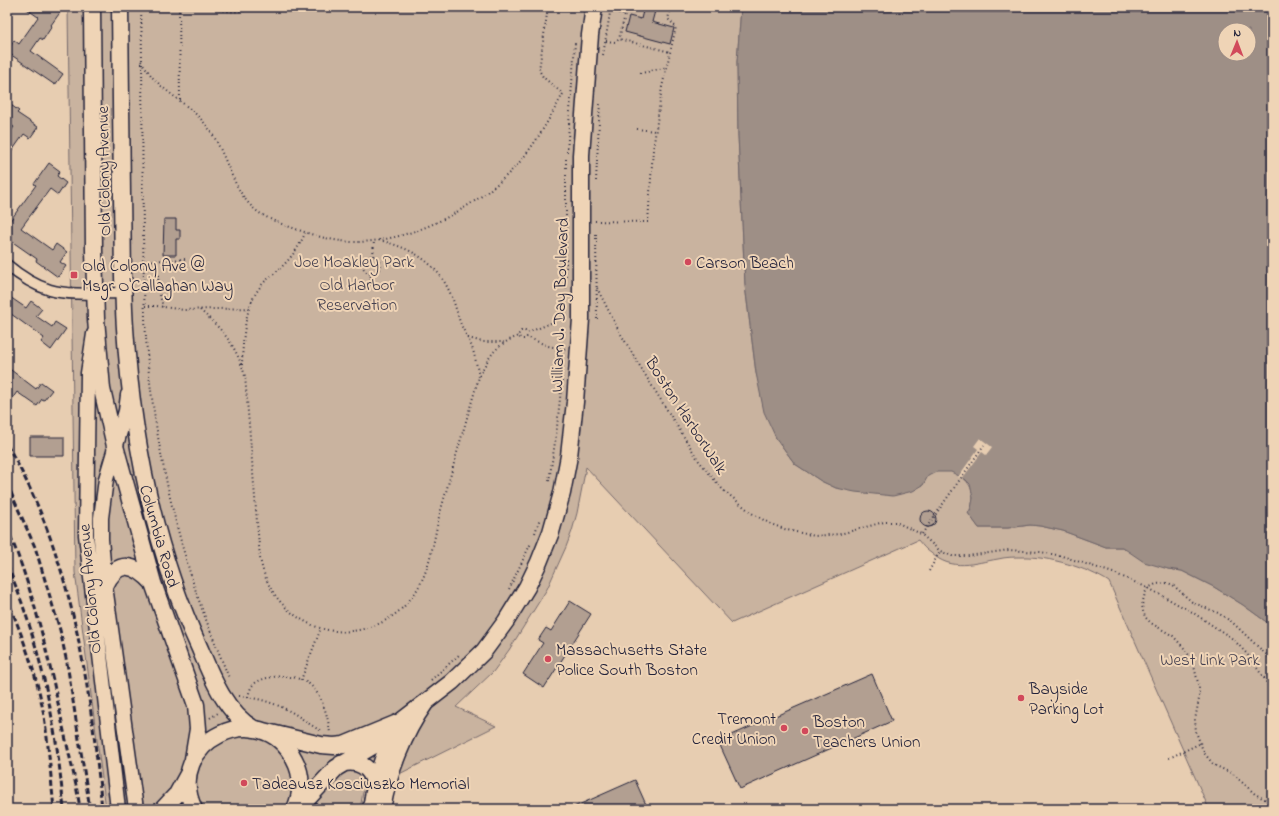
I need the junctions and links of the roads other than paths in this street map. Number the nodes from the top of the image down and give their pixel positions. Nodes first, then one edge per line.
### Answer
1 (92, 7) edge
2 (120, 7) edge
3 (594, 7) edge
4 (7, 266) edge
5 (96, 293) junction
6 (124, 293) junction
7 (96, 319) junction
8 (129, 369) junction
9 (115, 446) junction
10 (153, 584) junction
11 (105, 586) junction
12 (428, 702) junction
13 (400, 722) junction
14 (259, 730) junction
15 (192, 764) junction
16 (340, 765) junction
17 (374, 784) junction
18 (118, 809) edge
19 (136, 809) edge
20 (163, 809) edge
21 (194, 809) edge
22 (296, 809) edge
23 (370, 809) edge
24 (383, 809) edge

1 - 5 main road, Old Colony Avenue
2 - 6 main road, Old Colony Avenue
3 - 12 main road, William J. Day Boulevard
4 - 5 street
5 - 6 street
5 - 7 main road, Old Colony Avenue
6 - 8 main road, Old Colony Avenue
7 - 9 main road, Columbia Road
7 - 18 street, Old Colony Avenue
8 - 9 street, Old Colony Avenue
8 - 14 main road, Columbia Road
9 - 10 main road, Columbia Road
9 - 11 street, Old Colony Avenue
10 - 11 main road
10 - 15 main road, Columbia Road
11 - 19 street, Old Colony Avenue
12 - 13 main road, William J. Day Boulevard
12 - 24 street, William J. Day Boulevard
13 - 14 main road, William J. Day Boulevard
13 - 16 main road, William J. Day Boulevard
13 - 17 street, William J. Day Boulevard
14 - 15 main road
14 - 22 main road, Columbia Road
15 - 20 main road, Columbia Road
15 - 21 main road
16 - 17 main road
16 - 22 main road, William J. Day Boulevard
17 - 23 street, William J. Day Boulevard

